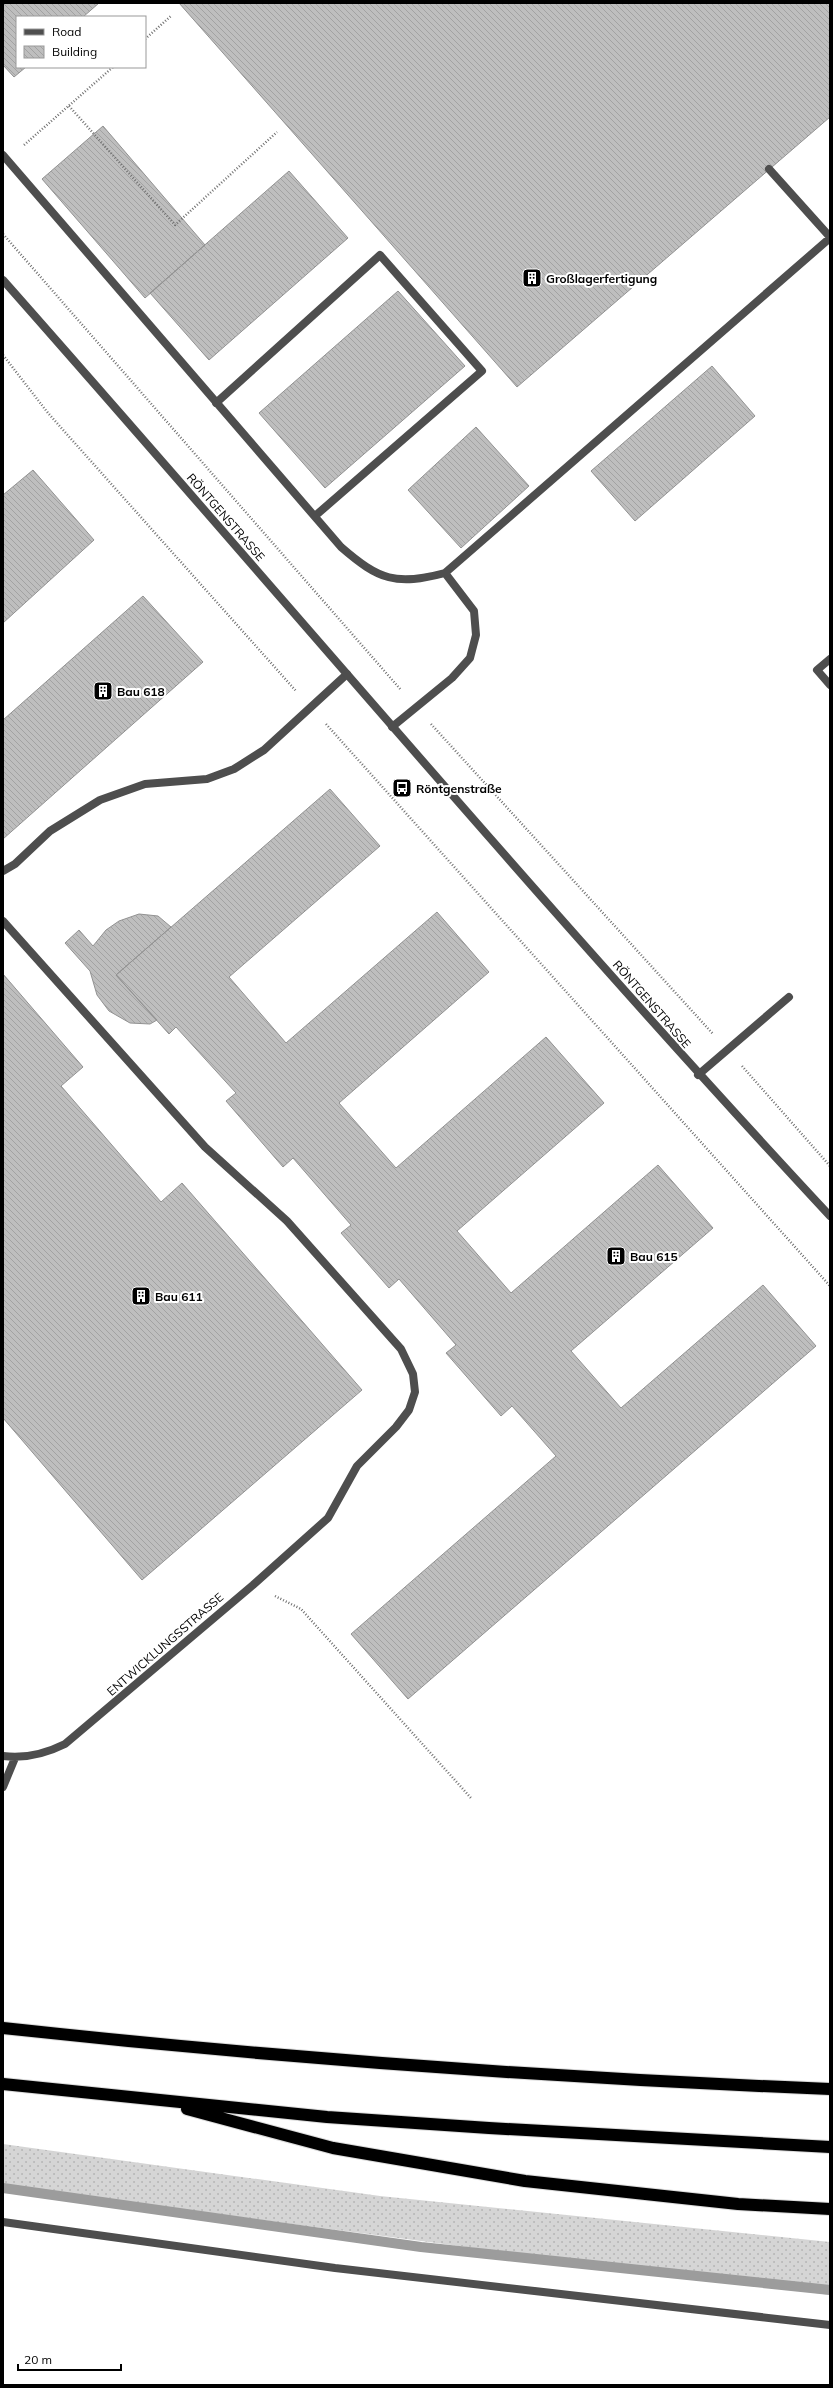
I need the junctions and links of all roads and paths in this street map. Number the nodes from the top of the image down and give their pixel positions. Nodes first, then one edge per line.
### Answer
1 (171, 16) dead end
2 (146, 38) edge
3 (112, 68) edge
4 (69, 106) junction
5 (277, 132) dead end
6 (5, 157) edge
7 (769, 169) dead end
8 (830, 237) edge
9 (3, 280) edge
10 (3, 355) edge
11 (216, 403) junction
12 (314, 516) junction
13 (445, 573) junction
14 (830, 659) edge
15 (347, 674) junction
16 (830, 685) edge
17 (311, 707) junction
18 (392, 727) junction
19 (3, 871) edge
20 (3, 921) edge
21 (789, 997) dead end
22 (698, 1074) junction
23 (830, 1216) edge
24 (830, 1286) edge
25 (253, 1585) junction
26 (3, 1756) edge
27 (15, 1758) junction
28 (3, 1787) edge
29 (471, 1798) dead end
30 (3, 2028) edge
31 (3, 2084) edge
32 (830, 2089) edge
33 (153, 2100) junction
34 (830, 2147) edge
35 (830, 2209) edge
36 (3, 2222) edge
37 (830, 2325) edge

1 - 2 path
3 - 4 path
4 - 5 path
4 - 6 path
6 - 11 street
7 - 8 street
8 - 13 street
9 - 15 street, RÖNTGENSTRASSE
10 - 17 path
11 - 12 street
11 - 12 street
12 - 13 street
13 - 18 street
14 - 16 street
15 - 17 street
15 - 18 street, RÖNTGENSTRASSE
17 - 19 street
17 - 24 path
18 - 22 street, RÖNTGENSTRASSE
20 - 25 street, ENTWICKLUNGSSTRASSE
21 - 22 street
22 - 23 street, RÖNTGENSTRASSE
25 - 27 street, ENTWICKLUNGSSTRASSE
25 - 29 path
26 - 27 street, ENTWICKLUNGSSTRASSE
27 - 28 street
30 - 32 highway
31 - 33 highway
33 - 34 highway
33 - 35 highway
36 - 37 street

